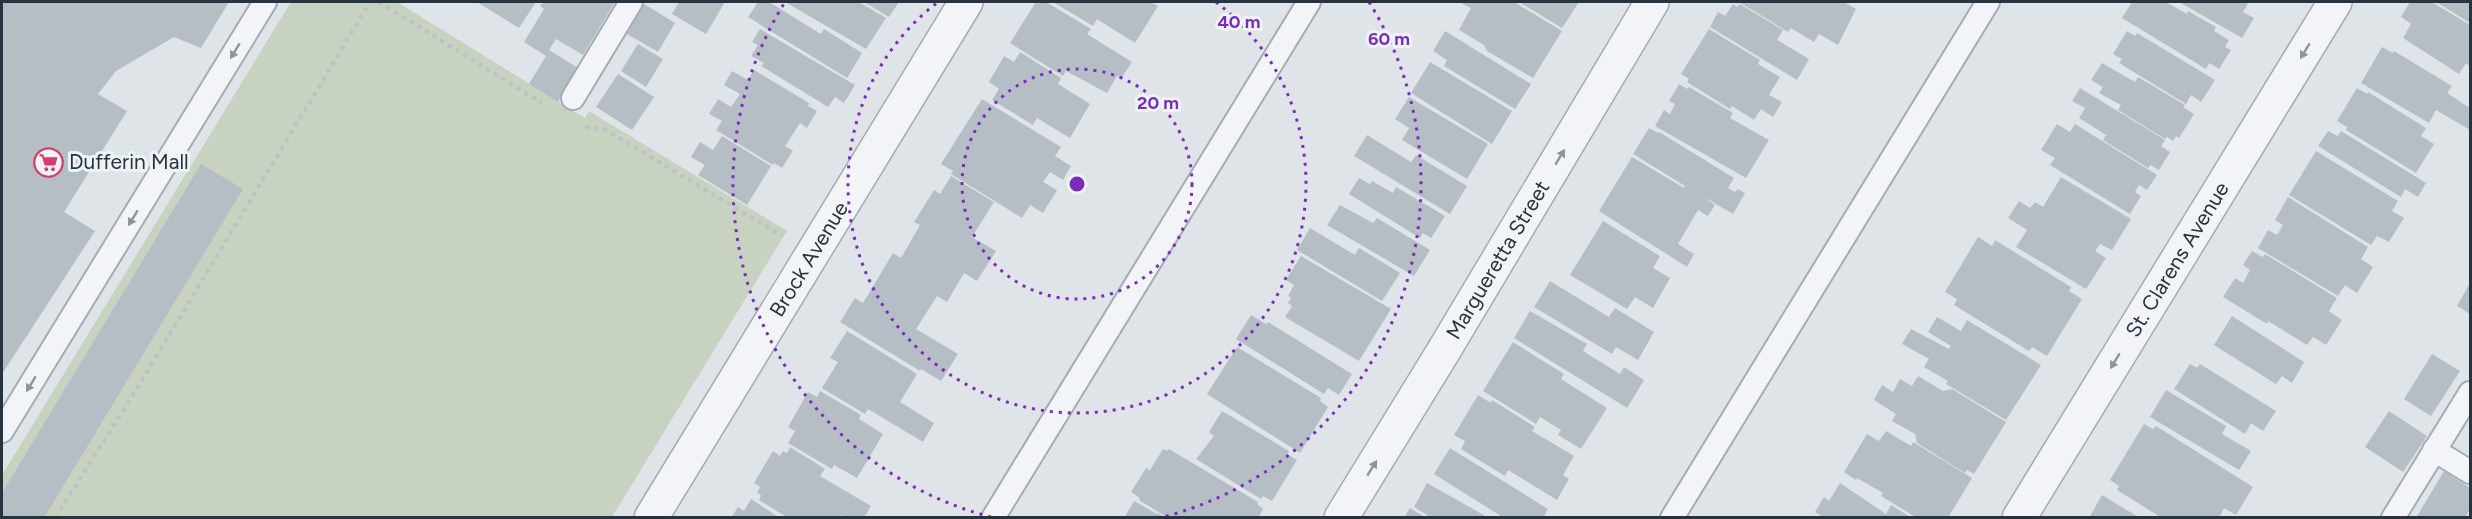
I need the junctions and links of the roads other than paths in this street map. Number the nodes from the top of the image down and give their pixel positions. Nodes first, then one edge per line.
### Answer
1 (265, 2) edge
2 (631, 2) edge
3 (966, 2) edge
4 (1309, 2) edge
5 (1652, 2) edge
6 (1988, 2) edge
7 (2335, 2) edge
8 (573, 98) dead end
9 (2470, 393) edge
10 (4, 428) edge
11 (2434, 450) junction
12 (2470, 472) edge
13 (651, 518) edge
14 (993, 518) edge
15 (1341, 518) edge
16 (1672, 518) edge
17 (2019, 518) edge
18 (2393, 518) edge

1 -> 10 lane
2 - 8 lane
3 - 13 street, Brock Avenue
4 - 14 lane
15 -> 5 street, Margueretta Street
6 - 16 lane
7 -> 17 street, St. Clarens Avenue
9 - 11 lane
11 - 12 lane
11 - 18 lane

